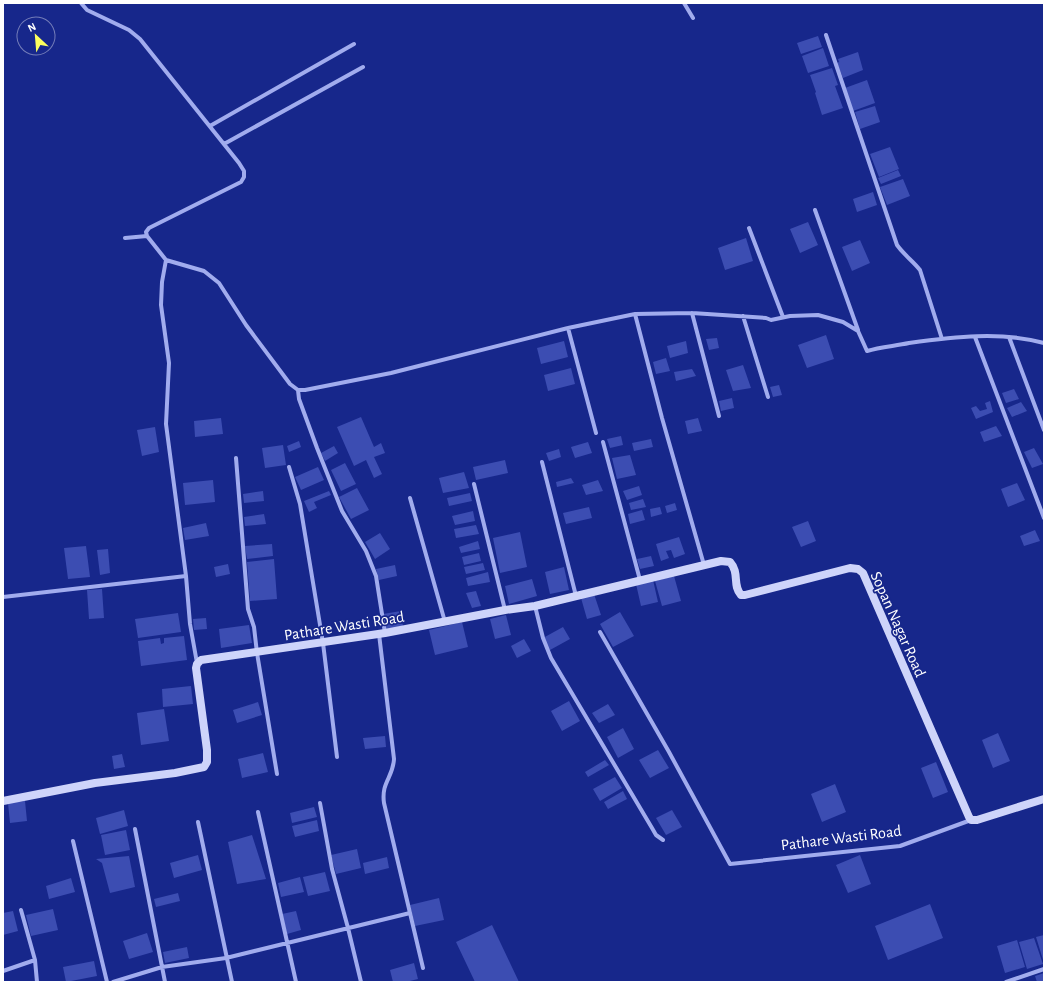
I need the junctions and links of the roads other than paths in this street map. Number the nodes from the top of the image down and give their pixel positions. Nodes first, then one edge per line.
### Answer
1 (81, 3) edge
2 (684, 3) edge
3 (693, 18) dead end
4 (826, 35) dead end
5 (354, 44) dead end
6 (363, 67) dead end
7 (210, 126) junction
8 (224, 144) junction
9 (815, 210) dead end
10 (749, 228) dead end
11 (147, 236) junction
12 (125, 238) dead end
13 (166, 260) junction
14 (692, 313) junction
15 (635, 314) junction
16 (743, 316) junction
17 (783, 317) junction
18 (568, 328) junction
19 (858, 331) junction
20 (975, 337) junction
21 (1009, 337) junction
22 (942, 339) junction
23 (1044, 343) edge
24 (298, 390) junction
25 (768, 397) dead end
26 (719, 416) dead end
27 (1044, 430) edge
28 (596, 433) dead end
29 (603, 442) dead end
30 (236, 458) dead end
31 (542, 462) dead end
32 (289, 468) dead end
33 (474, 484) dead end
34 (410, 498) dead end
35 (1044, 518) edge
36 (704, 565) junction
37 (186, 576) junction
38 (640, 581) junction
39 (576, 596) junction
40 (3, 597) edge
41 (535, 606) junction
42 (505, 610) junction
43 (445, 622) junction
44 (600, 632) dead end
45 (382, 634) junction
46 (323, 643) junction
47 (257, 653) junction
48 (197, 664) junction
49 (338, 757) dead end
50 (277, 774) dead end
51 (1044, 799) edge
52 (3, 801) edge
53 (320, 803) dead end
54 (258, 812) dead end
55 (971, 820) junction
56 (198, 822) dead end
57 (135, 829) dead end
58 (663, 840) dead end
59 (73, 841) dead end
60 (21, 910) dead end
61 (410, 913) junction
62 (348, 928) junction
63 (287, 942) junction
64 (226, 958) junction
65 (35, 960) junction
66 (162, 967) junction
67 (423, 968) dead end
68 (1044, 969) edge
69 (3, 971) edge
70 (37, 982) edge
71 (107, 982) edge
72 (113, 982) edge
73 (165, 982) edge
74 (232, 982) edge
75 (296, 982) edge
76 (361, 982) edge
77 (1006, 982) edge

1 - 7 street
2 - 3 street
4 - 22 street
5 - 7 street
6 - 8 street
7 - 8 street
8 - 11 street
9 - 19 street
10 - 17 street
11 - 12 street
11 - 13 street
13 - 24 street
13 - 37 street
14 - 15 street
14 - 16 street
14 - 26 street
15 - 18 street
15 - 36 street
16 - 17 street
16 - 25 street
17 - 19 street
18 - 24 street
18 - 28 street
19 - 22 street
20 - 21 street
20 - 22 street
20 - 35 street
21 - 23 street
21 - 27 street
24 - 45 street
29 - 38 street
30 - 47 street
31 - 39 street
32 - 46 street
33 - 42 street
34 - 43 street
36 - 38 street, Sopan Nagar Road
36 - 55 street, Sopan Nagar Road
37 - 40 street
37 - 48 street
38 - 39 street, Sopan Nagar Road
39 - 41 street, Sopan Nagar Road
41 - 42 street, Pathare Wasti Road
41 - 58 street
42 - 43 street, Pathare Wasti Road
43 - 45 street, Pathare Wasti Road
44 - 55 street, Pathare Wasti Road
45 - 46 street, Pathare Wasti Road
45 - 61 street
46 - 47 street, Pathare Wasti Road
46 - 49 street
47 - 48 street, Pathare Wasti Road
47 - 50 street
48 - 52 street
51 - 55 street, Pathare Wasti Road
53 - 62 street
54 - 63 street
56 - 64 street
57 - 66 street
59 - 71 street
60 - 65 street
61 - 62 street
61 - 67 street
62 - 63 street
62 - 76 street
63 - 64 street
63 - 75 street
64 - 66 street
64 - 74 street
65 - 69 street
65 - 70 street
66 - 72 street
66 - 73 street
68 - 77 street

